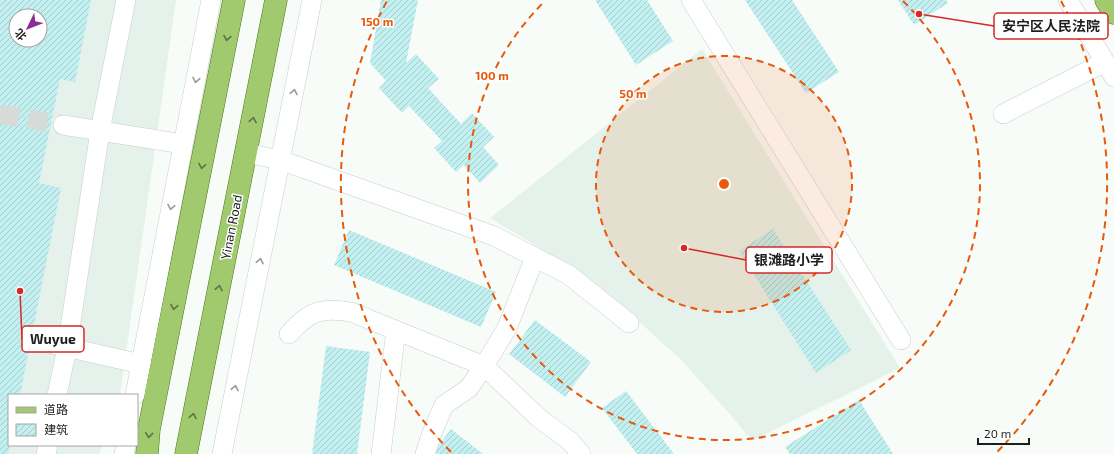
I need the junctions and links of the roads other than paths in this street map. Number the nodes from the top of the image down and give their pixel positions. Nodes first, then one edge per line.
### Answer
1 (126, 0) edge
2 (211, 0) edge
3 (234, 0) edge
4 (276, 0) edge
5 (312, 0) edge
6 (691, 0) edge
7 (1068, 0) edge
8 (1106, 0) edge
9 (1114, 13) edge
10 (1110, 69) edge
11 (1003, 114) dead end
12 (63, 125) tunnel mouth
13 (100, 131) junction
14 (183, 144) junction
15 (246, 153) junction
16 (280, 160) junction
17 (535, 257) junction
18 (629, 323) dead end
19 (396, 330) junction
20 (289, 334) dead end
21 (901, 340) dead end
22 (44, 342) dead end
23 (67, 348) junction
24 (141, 364) junction
25 (484, 366) junction
26 (469, 388) junction
27 (509, 390) junction
28 (58, 394) edge
29 (135, 394) edge
30 (147, 454) edge
31 (186, 454) edge
32 (222, 454) edge
33 (380, 454) edge
34 (425, 454) edge
35 (581, 454) edge

1 - 13 street
2 -> 14 street
3 -> 30 main road
15 -> 4 main road, Yinan Road
16 -> 5 street
6 - 21 street
7 - 10 street
8 - 9 main road
10 - 11 street
12 - 13 street
13 - 14 street
13 - 23 street
14 -> 24 street
15 - 16 street
31 -> 15 main road, Yinan Road
16 - 17 street
32 -> 16 street
17 - 18 street
17 - 25 street
19 - 20 street
19 - 25 street
19 - 33 street
22 - 23 street
23 - 24 street
23 - 28 street
24 - 29 street
25 - 26 street
25 - 27 street
26 - 27 street
26 - 34 street
27 - 35 street

